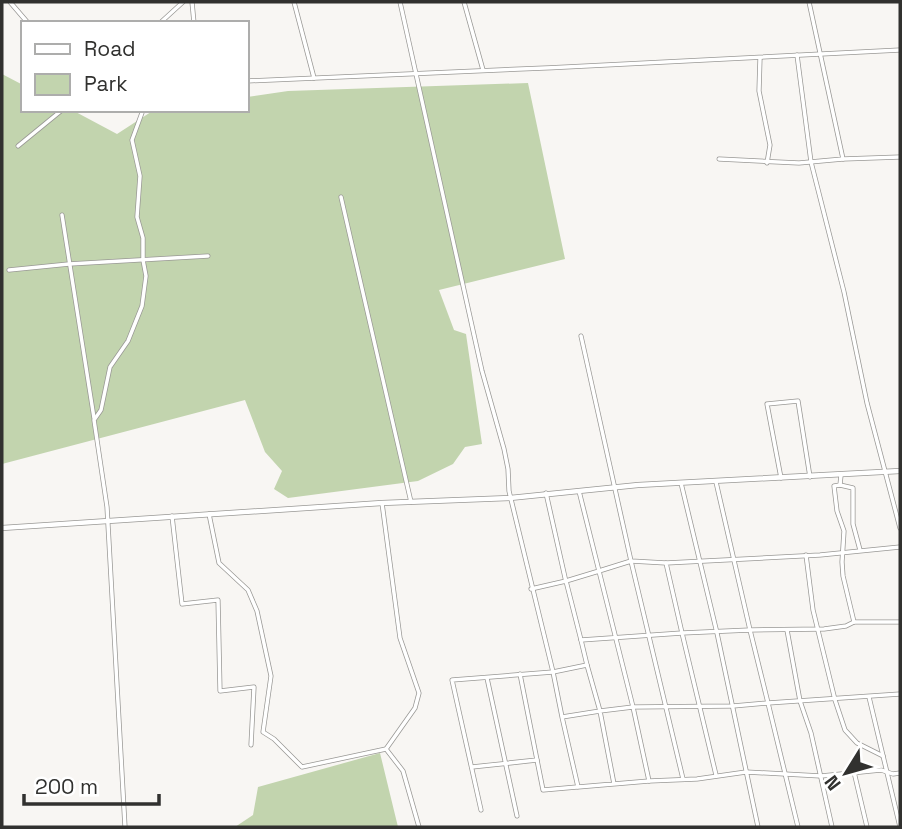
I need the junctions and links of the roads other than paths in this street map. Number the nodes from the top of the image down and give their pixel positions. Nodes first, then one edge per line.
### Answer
1 (10, 2) edge
2 (183, 2) edge
3 (192, 2) edge
4 (294, 2) edge
5 (400, 2) edge
6 (464, 2) edge
7 (808, 2) edge
8 (26, 21) edge
9 (162, 21) edge
10 (194, 21) edge
11 (900, 50) edge
12 (822, 54) junction
13 (797, 55) junction
14 (760, 58) junction
15 (483, 70) junction
16 (417, 74) junction
17 (314, 78) junction
18 (248, 81) edge
19 (60, 112) edge
20 (142, 112) edge
21 (18, 146) dead end
22 (900, 157) edge
23 (719, 159) dead end
24 (843, 159) junction
25 (811, 162) junction
26 (767, 163) junction
27 (341, 197) dead end
28 (62, 215) dead end
29 (208, 256) dead end
30 (143, 260) junction
31 (69, 264) junction
32 (9, 270) dead end
33 (581, 336) dead end
34 (94, 420) junction
35 (887, 471) junction
36 (900, 471) edge
37 (841, 474) junction
38 (810, 477) junction
39 (781, 478) junction
40 (716, 482) junction
41 (681, 483) junction
42 (840, 485) junction
43 (616, 488) junction
44 (579, 491) junction
45 (546, 493) junction
46 (510, 498) junction
47 (411, 502) junction
48 (382, 503) junction
49 (209, 514) junction
50 (172, 516) junction
51 (107, 520) junction
52 (2, 528) edge
53 (900, 528) edge
54 (900, 547) edge
55 (860, 550) junction
56 (842, 552) junction
57 (806, 555) junction
58 (735, 558) junction
59 (631, 561) junction
60 (699, 562) junction
61 (666, 563) junction
62 (598, 571) junction
63 (566, 581) junction
64 (531, 589) junction
65 (854, 622) junction
66 (900, 622) edge
67 (818, 629) junction
68 (750, 630) junction
69 (788, 630) junction
70 (717, 632) junction
71 (682, 633) junction
72 (649, 636) junction
73 (615, 637) junction
74 (587, 665) junction
75 (553, 672) junction
76 (520, 674) junction
77 (487, 677) junction
78 (900, 694) edge
79 (869, 697) junction
80 (835, 700) junction
81 (800, 701) junction
82 (768, 703) junction
83 (701, 706) junction
84 (733, 706) junction
85 (666, 707) junction
86 (633, 708) junction
87 (600, 711) junction
88 (562, 717) junction
89 (251, 745) dead end
90 (386, 749) junction
91 (883, 756) junction
92 (537, 760) junction
93 (505, 763) junction
94 (471, 768) junction
95 (746, 772) junction
96 (854, 772) junction
97 (886, 772) junction
98 (900, 773) edge
99 (785, 774) junction
100 (716, 775) junction
101 (821, 776) junction
102 (683, 779) junction
103 (649, 781) junction
104 (614, 784) junction
105 (578, 787) junction
106 (481, 810) dead end
107 (517, 816) dead end
108 (125, 827) edge
109 (419, 827) edge
110 (758, 827) edge
111 (798, 827) edge
112 (832, 827) edge
113 (867, 827) edge
114 (900, 827) edge

1 - 8 street
2 - 9 street
3 - 10 street
4 - 17 street
5 - 16 street
6 - 15 street
7 - 12 street
11 - 12 street
12 - 13 street
12 - 24 street
13 - 14 street
13 - 25 street
14 - 15 street
14 - 26 street
15 - 16 street
16 - 17 street
16 - 46 street
17 - 18 street
19 - 21 street
20 - 30 street
22 - 24 street
23 - 26 street
24 - 25 street
25 - 26 street
25 - 35 street
27 - 47 street
28 - 31 street
29 - 30 street
30 - 31 street
30 - 34 street
31 - 32 street
31 - 34 street
33 - 43 street
34 - 51 street
35 - 36 street
35 - 37 street
35 - 53 street
37 - 38 street
37 - 42 street
38 - 39 street
38 - 39 street
39 - 40 street
40 - 41 street
40 - 58 street
41 - 43 street
41 - 60 street
42 - 55 street
42 - 56 street
43 - 44 street
43 - 59 street
44 - 45 street
44 - 62 street
45 - 46 street
45 - 63 street
46 - 47 street
46 - 64 street
47 - 48 street
48 - 49 street
48 - 90 street
49 - 50 street
49 - 90 street
50 - 51 street
50 - 89 street
51 - 52 street
51 - 108 street
54 - 55 street
55 - 56 street
56 - 57 street
56 - 65 street
57 - 58 street
57 - 67 street
58 - 60 street
58 - 68 street
59 - 61 street
59 - 62 street
59 - 72 street
60 - 61 street
60 - 70 street
61 - 71 street
62 - 63 street
62 - 73 street
63 - 64 street
63 - 73 street
63 - 74 street
64 - 75 street
65 - 66 street
65 - 67 street
67 - 69 street
67 - 80 street
68 - 69 street
68 - 70 street
68 - 82 street
69 - 81 street
70 - 71 street
70 - 84 street
71 - 72 street
71 - 83 street
72 - 73 street
72 - 85 street
73 - 86 street
74 - 75 street
74 - 87 street
75 - 76 street
75 - 88 street
76 - 77 street
76 - 92 street
77 - 93 street
77 - 94 street
78 - 79 street
79 - 80 street
79 - 91 street
80 - 81 street
80 - 91 street
81 - 82 street
81 - 101 street
82 - 84 street
82 - 99 street
83 - 84 street
83 - 85 street
83 - 100 street
84 - 95 street
85 - 86 street
85 - 102 street
86 - 87 street
86 - 103 street
87 - 88 street
87 - 104 street
88 - 105 street
90 - 109 street
91 - 97 street
92 - 93 street
92 - 105 street
93 - 94 street
93 - 107 street
94 - 106 street
95 - 99 street
95 - 100 street
95 - 110 street
96 - 97 street
96 - 101 street
96 - 113 street
97 - 98 street
97 - 114 street
99 - 101 street
99 - 111 street
100 - 102 street
101 - 112 street
102 - 103 street
103 - 104 street
104 - 105 street

